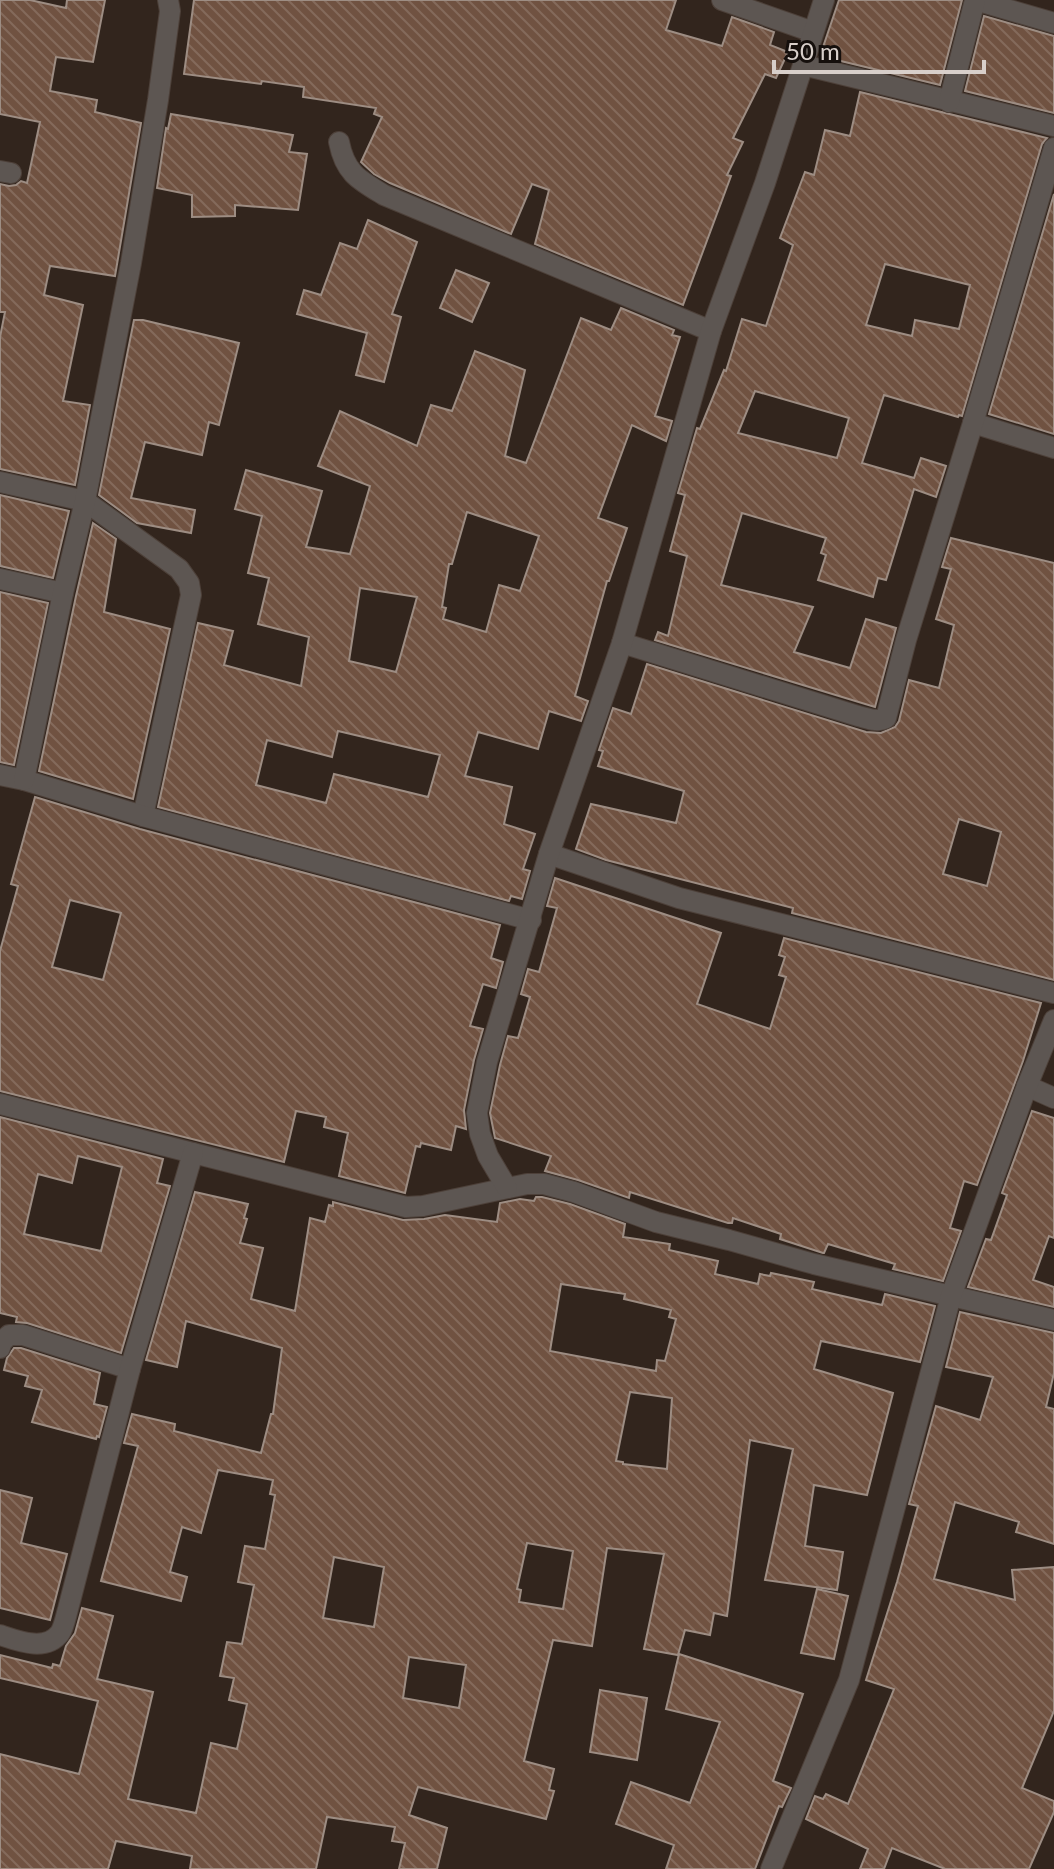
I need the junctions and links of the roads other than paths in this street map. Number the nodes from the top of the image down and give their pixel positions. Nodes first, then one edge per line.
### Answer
1 (168, 0) edge
2 (722, 0) edge
3 (824, 0) edge
4 (975, 0) edge
5 (1054, 23) edge
6 (813, 32) junction
7 (803, 65) junction
8 (949, 102) junction
9 (1054, 126) edge
10 (339, 142) dead end
11 (1054, 148) edge
12 (711, 331) junction
13 (973, 423) junction
14 (1054, 448) edge
15 (0, 482) edge
16 (85, 501) junction
17 (0, 579) edge
18 (63, 593) junction
19 (622, 643) junction
20 (0, 775) edge
21 (24, 780) junction
22 (143, 816) junction
23 (549, 854) junction
24 (531, 920) junction
25 (1054, 993) edge
26 (1054, 1020) edge
27 (1027, 1086) junction
28 (1054, 1098) edge
29 (0, 1104) edge
30 (193, 1153) junction
31 (507, 1188) junction
32 (951, 1296) junction
33 (1054, 1320) edge
34 (0, 1348) edge
35 (130, 1369) junction
36 (0, 1635) edge
37 (771, 1869) edge

1 - 16 street
2 - 6 street
3 - 6 street
4 - 5 street
4 - 8 street
6 - 7 street
7 - 8 street
7 - 12 street
8 - 9 street
10 - 12 street
11 - 13 street
12 - 19 street
13 - 14 street
13 - 19 street
15 - 16 street
16 - 18 street
16 - 22 street
17 - 18 street
18 - 21 street
19 - 23 street
20 - 21 street
21 - 22 street
22 - 24 street
23 - 24 street
23 - 25 street
24 - 31 street
26 - 27 street
27 - 28 street
27 - 32 street
29 - 30 street
30 - 31 street
30 - 35 street
31 - 32 street
32 - 33 street
32 - 37 street
34 - 35 street
35 - 36 street

